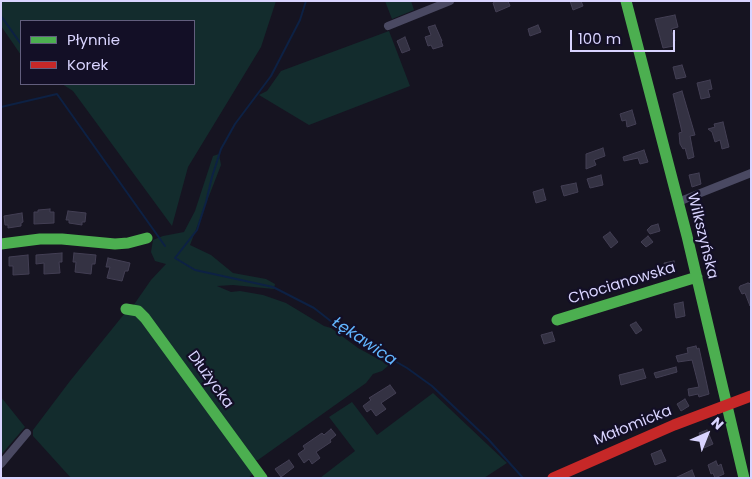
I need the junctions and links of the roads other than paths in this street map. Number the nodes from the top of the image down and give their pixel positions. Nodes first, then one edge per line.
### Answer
1 (450, 1) edge
2 (626, 1) edge
3 (388, 26) dead end
4 (751, 173) edge
5 (678, 202) junction
6 (147, 238) dead end
7 (1, 244) edge
8 (697, 277) junction
9 (126, 309) dead end
10 (557, 320) dead end
11 (751, 396) edge
12 (726, 406) junction
13 (26, 433) dead end
14 (1, 464) edge
15 (262, 478) edge
16 (553, 478) edge
17 (744, 478) edge

1 - 3 street
2 - 5 street, Wilkszyńska
4 - 5 street
5 - 8 street, Wilkszyńska
6 - 7 street
8 - 10 street, Chocianowska
8 - 12 street, Wilkszyńska
9 - 15 street, Dłużycka
11 - 12 street, Małomicka
12 - 16 street, Małomicka
12 - 17 street, Wilkszyńska
13 - 14 street

